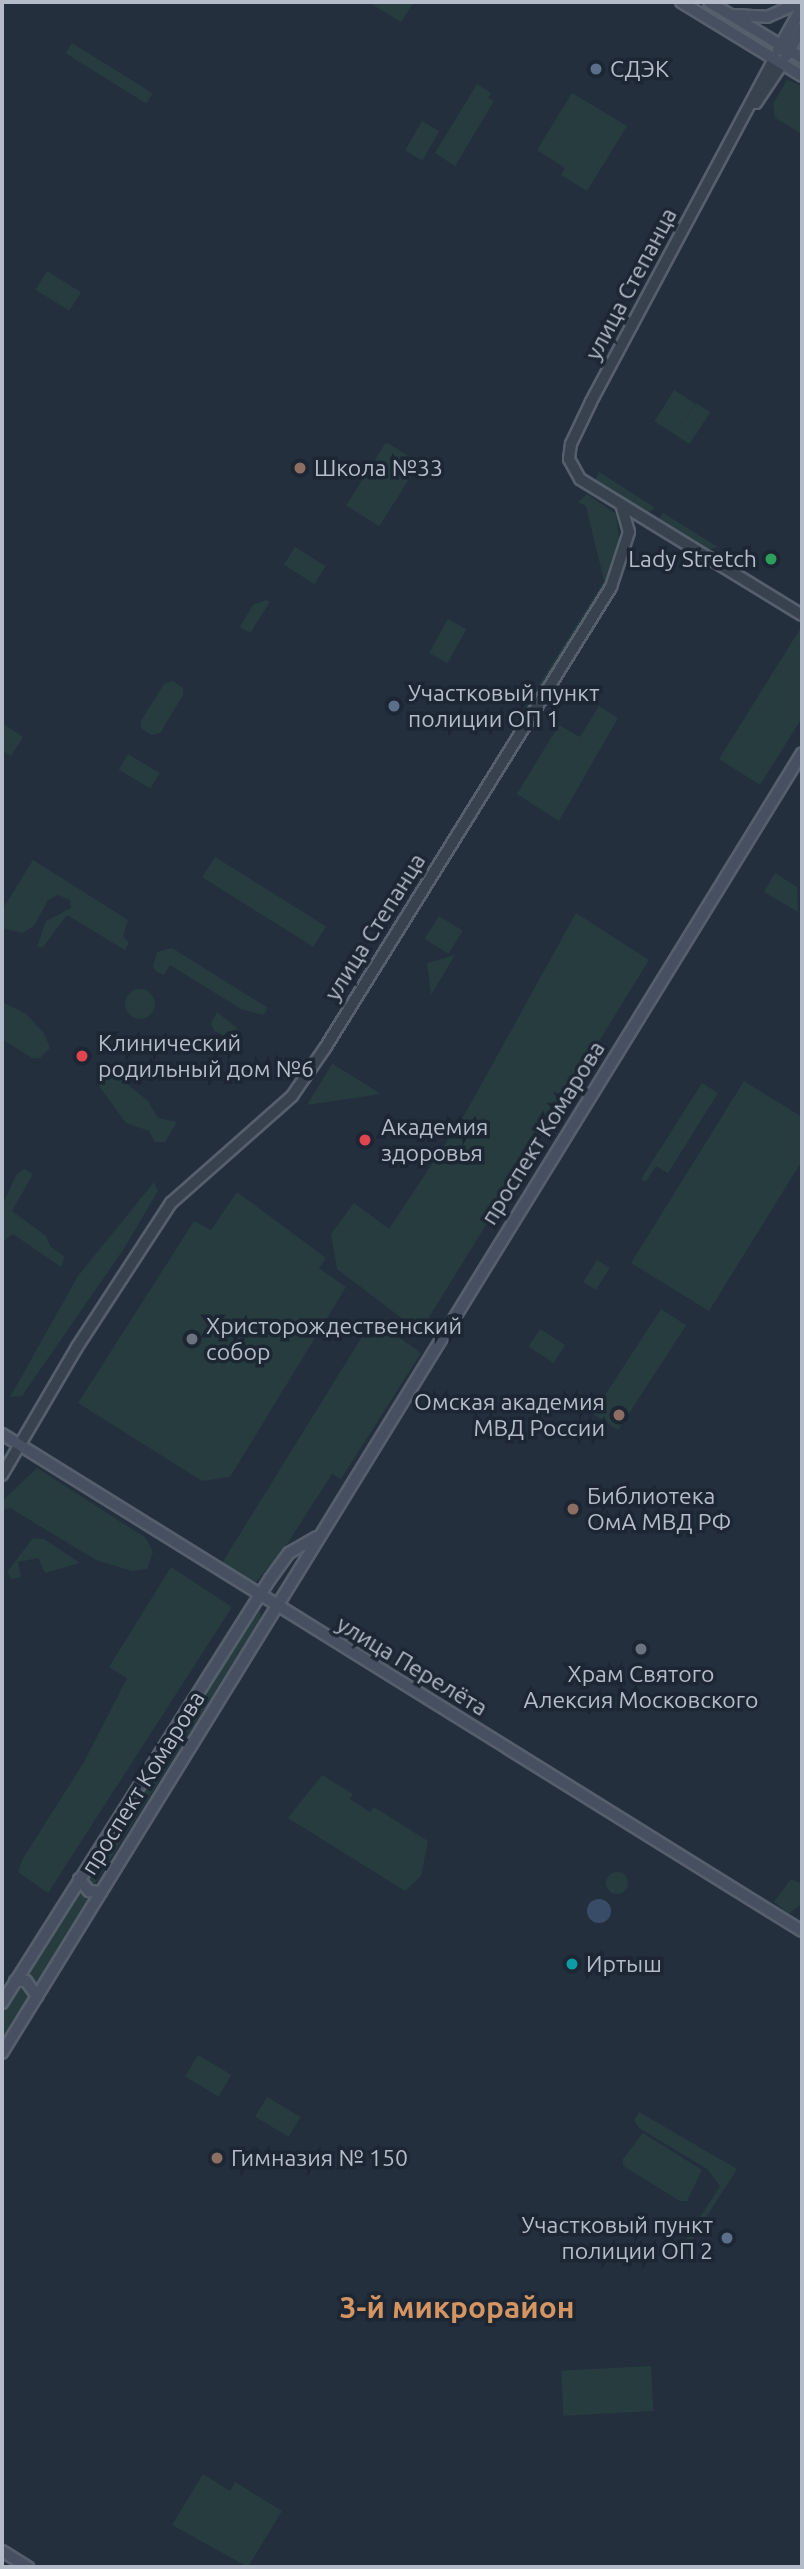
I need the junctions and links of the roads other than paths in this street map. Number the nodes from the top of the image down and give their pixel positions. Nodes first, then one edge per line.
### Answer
1 (681, 2) edge
2 (709, 2) edge
3 (802, 4) edge
4 (729, 14) junction
5 (802, 28) edge
6 (785, 48) junction
7 (802, 58) edge
8 (778, 61) junction
9 (802, 76) edge
10 (621, 504) junction
11 (802, 615) edge
12 (802, 753) edge
13 (2, 1434) edge
14 (20, 1446) junction
15 (2, 1475) edge
16 (319, 1535) junction
17 (258, 1597) junction
18 (276, 1608) junction
19 (79, 1878) junction
20 (101, 1892) junction
21 (802, 1931) edge
22 (15, 1981) junction
23 (37, 1996) junction
24 (2, 2003) edge
25 (2, 2053) edge
26 (2, 2551) edge
27 (28, 2567) edge

1 - 8 main road
2 - 4 main road
3 - 4 main road
3 - 6 main road
4 - 6 main road
5 - 6 main road
6 - 7 main road
6 - 8 main road
8 - 9 main road
8 - 10 street, улица Степанца
10 - 11 street
10 - 14 street, улица Степанца
12 - 16 main road, проспект Комарова
13 - 14 main road, улица Перелёта
14 - 15 street, улица Степанца
14 - 17 main road, улица Перелёта
16 - 17 main road, проспект Комарова
16 - 18 main road, проспект Комарова
17 - 18 main road, улица Перелёта
17 - 19 main road, проспект Комарова
18 - 20 main road, проспект Комарова
18 - 21 main road, улица Перелёта
19 - 20 main road
19 - 22 main road, проспект Комарова
20 - 23 main road, проспект Комарова
22 - 23 main road
22 - 24 main road, проспект Комарова
23 - 25 main road, проспект Комарова
26 - 27 main road

